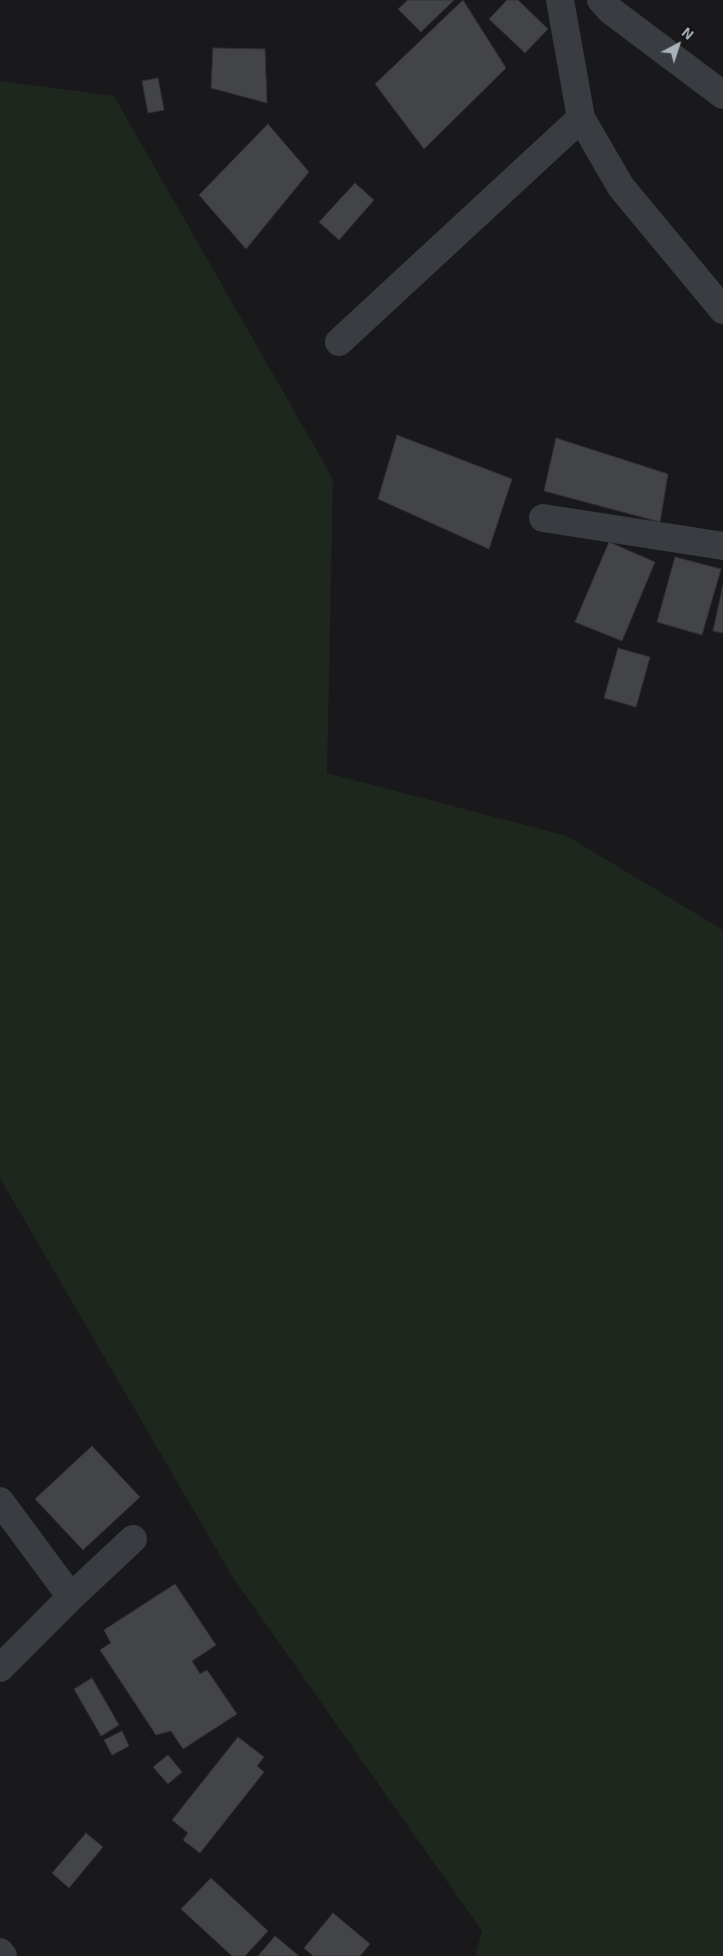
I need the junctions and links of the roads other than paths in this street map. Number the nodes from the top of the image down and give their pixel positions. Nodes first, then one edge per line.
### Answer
1 (560, 0) edge
2 (601, 0) edge
3 (723, 95) edge
4 (581, 118) junction
5 (723, 310) edge
6 (339, 342) dead end
7 (543, 518) dead end
8 (723, 546) edge
9 (0, 1501) edge
10 (133, 1540) dead end
11 (71, 1597) junction
12 (0, 1668) edge

1 - 4 street
2 - 3 street
4 - 5 street
4 - 6 street
7 - 8 street
9 - 11 street
10 - 11 street
11 - 12 street

